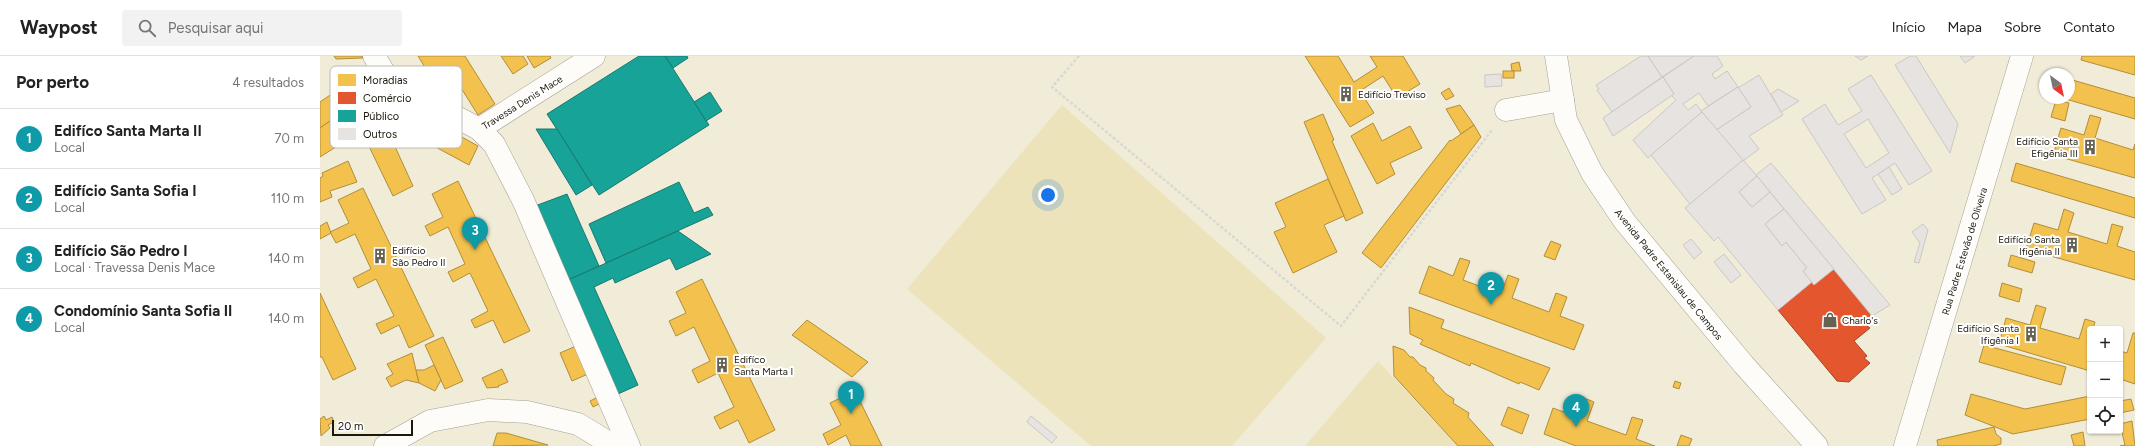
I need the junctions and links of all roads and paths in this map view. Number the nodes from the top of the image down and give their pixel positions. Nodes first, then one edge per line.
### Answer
1 (374, 56) edge
2 (594, 56) edge
3 (1080, 56) edge
4 (1556, 56) edge
5 (2022, 56) edge
6 (380, 66) edge
7 (1563, 100) junction
8 (1506, 110) joint
9 (462, 120) edge
10 (480, 129) junction
11 (385, 446) edge
12 (614, 446) edge
13 (629, 446) edge
14 (1817, 446) edge
15 (1905, 446) edge

1 - 6 street, Travessa Denis Mace
2 - 10 street, Travessa Denis Mace
3 - 8 path
4 - 7 street, Avenida Padre Estanislau de Campos
5 - 15 street, Rua Padre Estevão de Oliveira
7 - 8 street
7 - 14 street, Avenida Padre Estanislau de Campos
9 - 10 street, Travessa Denis Mace
10 - 13 street
11 - 12 street

